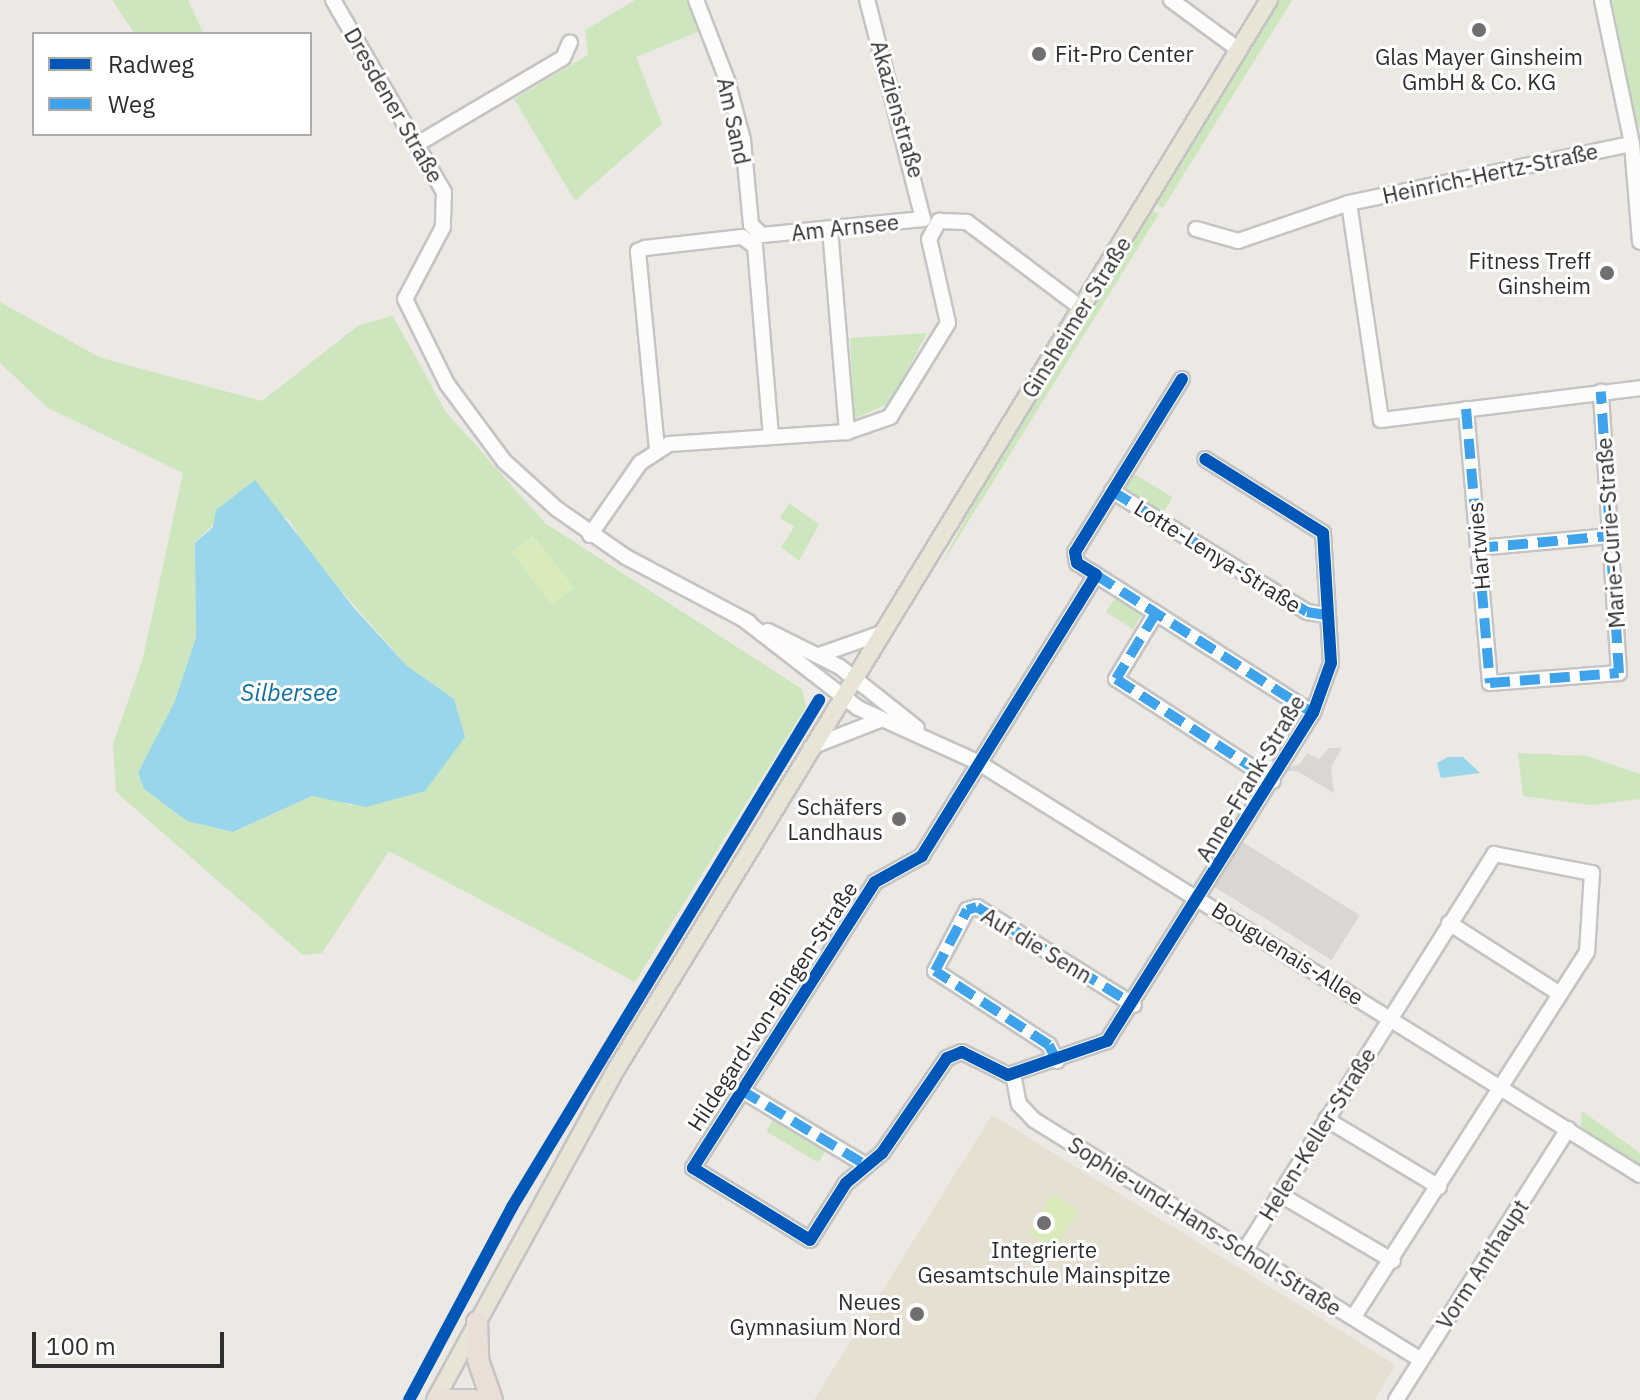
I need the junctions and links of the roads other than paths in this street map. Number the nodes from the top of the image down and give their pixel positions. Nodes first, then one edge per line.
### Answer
1 (333, 0) edge
2 (696, 0) edge
3 (867, 0) edge
4 (1171, 0) edge
5 (1269, 0) edge
6 (1602, 0) edge
7 (570, 42) dead end
8 (1239, 50) junction
9 (419, 143) junction
10 (1632, 144) junction
11 (1349, 203) junction
12 (928, 222) junction
13 (830, 229) junction
14 (1196, 229) dead end
15 (767, 235) joint
16 (1640, 242) edge
17 (1081, 308) junction
18 (1182, 379) dead end
19 (1640, 388) edge
20 (1601, 392) junction
21 (1466, 409) junction
22 (847, 432) junction
23 (771, 435) junction
24 (657, 449) junction
25 (1205, 459) dead end
26 (1112, 491) junction
27 (590, 535) junction
28 (1611, 536) junction
29 (1478, 548) junction
30 (1096, 575) junction
31 (1156, 613) junction
32 (1326, 615) junction
33 (743, 619) junction
34 (882, 633) junction
35 (819, 655) junction
36 (854, 678) junction
37 (1490, 683) joint
38 (842, 697) junction
39 (1313, 713) junction
40 (880, 720) junction
41 (923, 734) junction
42 (811, 747) junction
43 (979, 763) junction
44 (1273, 781) junction
45 (1201, 898) junction
46 (1449, 923) junction
47 (1560, 994) junction
48 (1134, 1005) junction
49 (1390, 1017) junction
50 (1057, 1061) junction
51 (1013, 1074) junction
52 (1501, 1086) junction
53 (741, 1090) junction
54 (1326, 1119) junction
55 (1568, 1129) junction
56 (866, 1165) junction
57 (1640, 1175) edge
58 (1439, 1187) junction
59 (1279, 1194) junction
60 (1245, 1250) junction
61 (1393, 1261) junction
62 (1353, 1318) junction
63 (477, 1322) junction
64 (1421, 1360) junction
65 (437, 1399) edge
66 (474, 1400) edge
67 (492, 1400) edge
68 (1396, 1400) edge

1 - 9 street, Dresdener Straße
2 - 15 street, Am Sand
3 - 12 street, Akazienstraße
4 - 8 street
5 - 8 main road, Ginsheimer Straße
6 - 10 street
7 - 9 street
8 - 17 main road, Ginsheimer Straße
9 - 27 street, Dresdener Straße
10 - 11 street, Heinrich-Hertz-Straße
10 - 16 street
11 - 14 street, Heinrich-Hertz-Straße
11 - 21 street
12 - 13 street, Am Arnsee
12 - 17 street
12 - 22 street, Akazienstraße
13 - 15 street, Am Arnsee
13 - 22 street
17 - 34 main road, Ginsheimer Straße
18 - 26 street
19 - 20 street
20 - 21 street
20 - 28 street, Marie-Curie-Straße
21 - 29 street, Hartwies
22 - 23 street, Akazienstraße
23 - 24 street, Akazienstraße
23 - 24 street
24 - 27 street
25 - 32 street, Anne-Frank-Straße
26 - 30 street
26 - 32 street, Lotte-Lenya-Straße
27 - 33 street, Dresdener Straße
28 - 29 street
28 - 37 street, Marie-Curie-Straße
29 - 37 street, Hartwies
30 - 31 street
30 - 43 street, Hildegard-von-Bingen-Straße
31 - 39 street
31 - 44 street
32 - 39 street, Anne-Frank-Straße
33 - 35 street, Dresdener Straße
33 - 38 street, Dresdener Straße
34 - 35 street
34 - 36 main road, Ginsheimer Straße
35 - 36 street, Dresdener Straße
36 - 38 main road, Ginsheimer Straße
36 - 41 street, Bouguenais-Allee
38 - 40 street, Bouguenais-Allee
38 - 42 main road, Ginsheimer Straße
39 - 44 street, Anne-Frank-Straße
40 - 41 street, Bouguenais-Allee
40 - 42 street
41 - 43 street, Bouguenais-Allee
42 - 63 main road, Ginsheimer Straße
43 - 45 street, Bouguenais-Allee
43 - 53 street, Hildegard-von-Bingen-Straße
44 - 45 street, Anne-Frank-Straße
45 - 48 street, Anne-Frank-Straße
45 - 49 street, Bouguenais-Allee
46 - 47 street
46 - 47 street, Helen-Keller-Straße
46 - 49 street, Helen-Keller-Straße
47 - 52 street
48 - 50 street, Anne-Frank-Straße
48 - 50 street, Auf die Senn
49 - 52 street, Bouguenais-Allee
49 - 54 street, Helen-Keller-Straße
50 - 51 street, Anne-Frank-Straße
51 - 56 street
51 - 60 street, Sophie-und-Hans-Scholl-Straße
52 - 55 street, Bouguenais-Allee
52 - 58 street
53 - 56 street
53 - 56 street, Hildegard-von-Bingen-Straße
54 - 58 street
54 - 59 street, Helen-Keller-Straße
55 - 57 street, Bouguenais-Allee
55 - 64 street, Vorm Anthaupt
58 - 61 street
59 - 60 street, Helen-Keller-Straße
59 - 61 street
60 - 62 street, Sophie-und-Hans-Scholl-Straße
61 - 62 street
62 - 64 street, Sophie-und-Hans-Scholl-Straße
63 - 65 main road
63 - 67 highway
64 - 68 street, Vorm Anthaupt
65 - 66 highway

